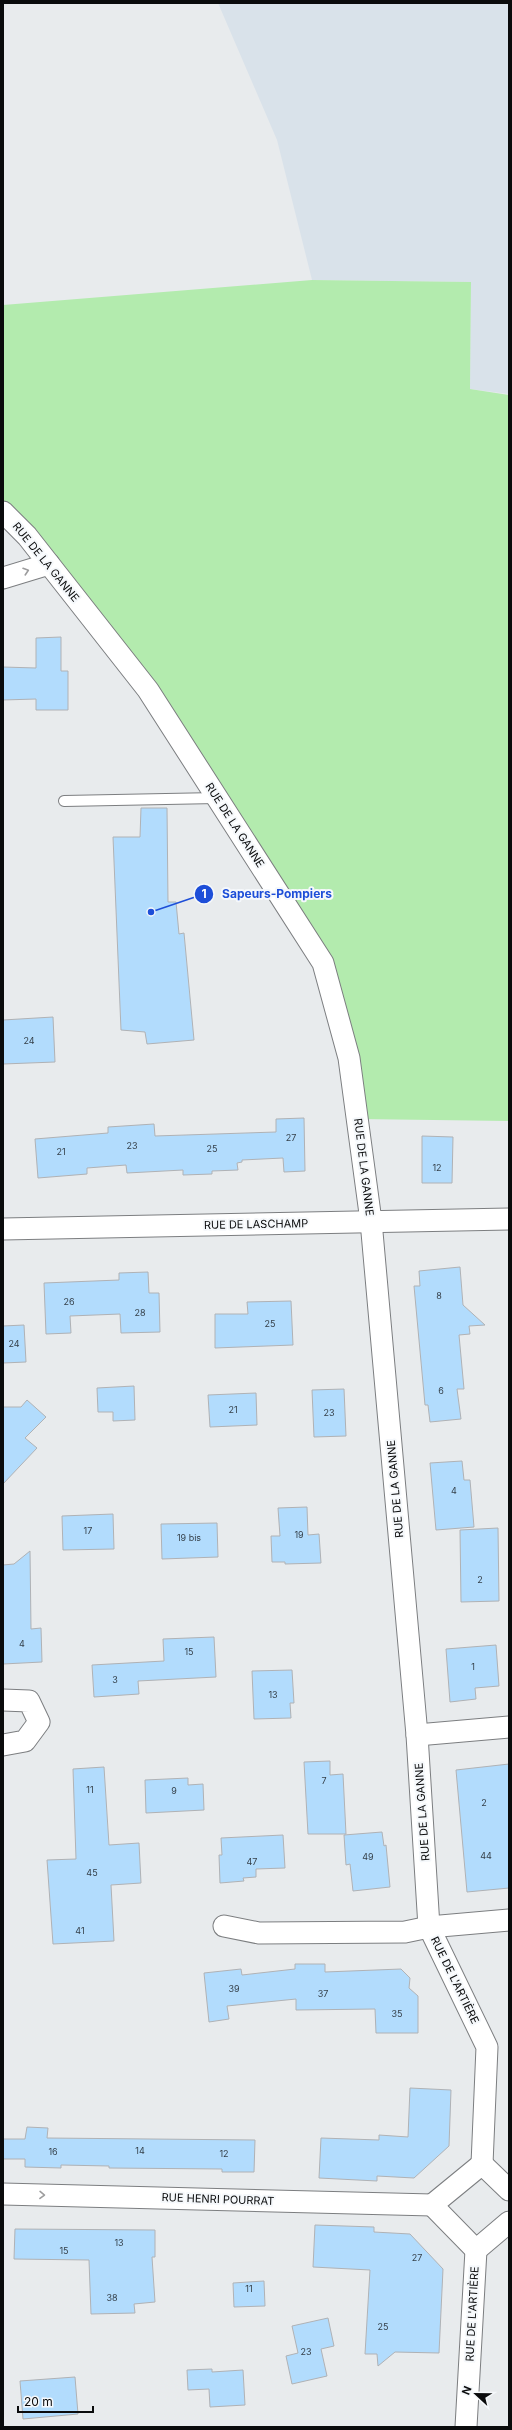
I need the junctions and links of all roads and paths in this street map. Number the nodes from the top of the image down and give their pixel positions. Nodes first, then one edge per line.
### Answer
1 (3, 512) edge
2 (49, 564) junction
3 (3, 578) edge
4 (217, 798) junction
5 (64, 801) dead end
6 (509, 1219) edge
7 (371, 1221) junction
8 (3, 1229) edge
9 (3, 1700) edge
10 (509, 1727) edge
11 (417, 1735) junction
12 (3, 1745) edge
13 (509, 1920) edge
14 (224, 1926) dead end
15 (429, 1927) junction
16 (482, 2164) junction
17 (509, 2190) edge
18 (3, 2194) edge
19 (432, 2205) junction
20 (509, 2222) edge
21 (476, 2250) junction
22 (466, 2427) edge

1 - 2 street, RUE DE LA GANNE
3 -> 2 street
2 - 4 street, RUE DE LA GANNE
4 - 5 lane
4 - 7 street, RUE DE LA GANNE
6 - 7 street, RUE DE LASCHAMP
7 - 8 street, RUE DE LASCHAMP
7 - 11 street, RUE DE LA GANNE
9 - 12 street
10 - 11 street
11 - 15 street, RUE DE LA GANNE
13 - 15 street
14 - 15 street, RUE DE L'ARTIÈRE
15 - 16 street, RUE DE L'ARTIÈRE
16 - 17 street
16 - 19 street
18 -> 19 street, RUE HENRI POURRAT
19 - 21 street
20 - 21 street
21 - 22 street, RUE DE L'ARTIÈRE

